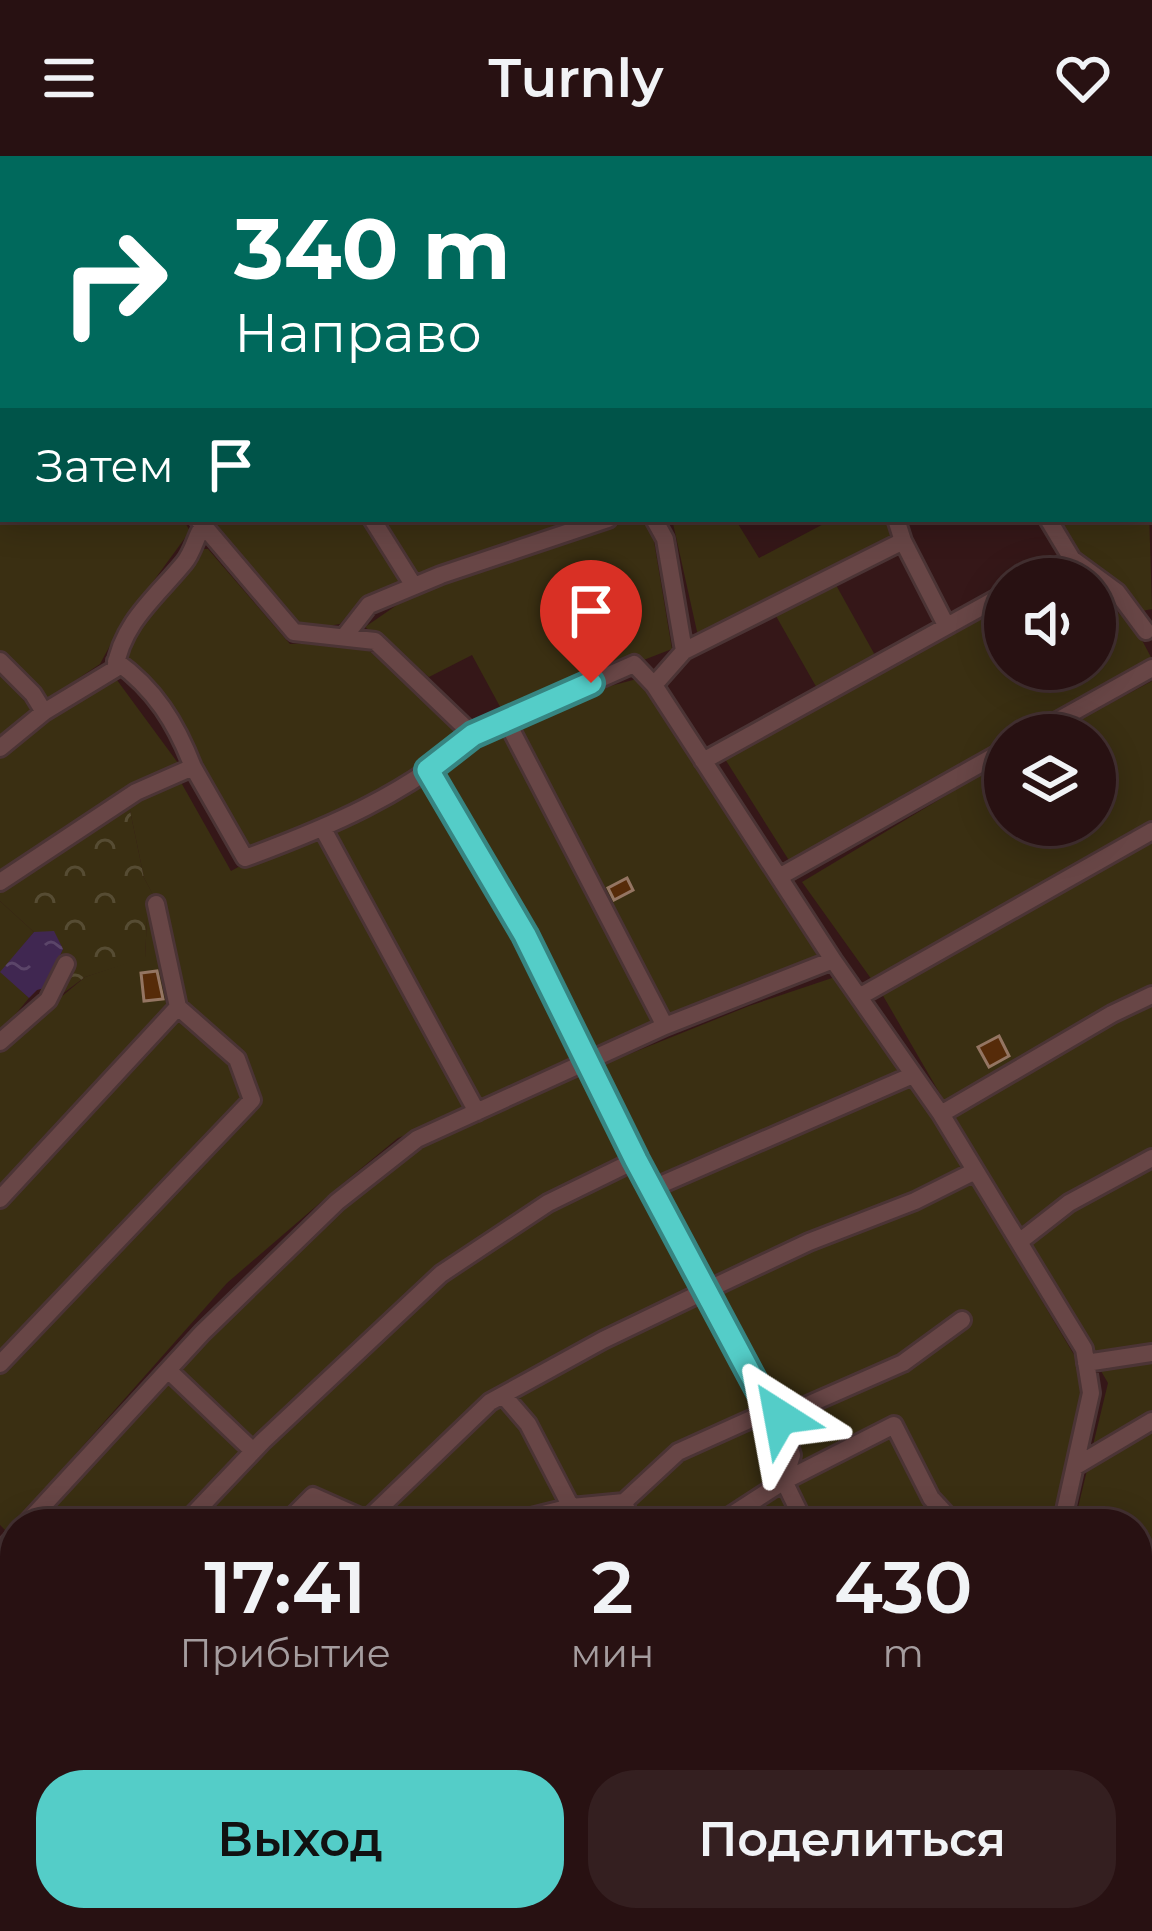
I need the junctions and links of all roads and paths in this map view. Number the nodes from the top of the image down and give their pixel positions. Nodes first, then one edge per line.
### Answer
1 (202, 522) edge
2 (203, 522) edge
3 (374, 522) edge
4 (599, 522) edge
5 (655, 522) edge
6 (897, 522) edge
7 (1050, 522) edge
8 (903, 541) junction
9 (1071, 558) edge
10 (414, 586) junction
11 (1116, 591) edge
12 (984, 605) edge
13 (946, 625) junction
14 (1150, 633) edge
15 (344, 637) junction
16 (684, 652) junction
17 (0, 661) edge
18 (116, 661) junction
19 (1152, 668) edge
20 (654, 685) junction
21 (44, 712) junction
22 (1069, 714) edge
23 (506, 721) junction
24 (473, 735) junction
25 (0, 748) edge
26 (704, 761) junction
27 (984, 762) edge
28 (193, 767) junction
29 (428, 770) junction
30 (323, 829) junction
31 (1152, 831) edge
32 (779, 877) junction
33 (0, 882) edge
34 (156, 904) dead end
35 (833, 960) junction
36 (66, 964) dead end
37 (1152, 995) edge
38 (859, 997) junction
39 (178, 1006) junction
40 (664, 1026) junction
41 (0, 1042) edge
42 (587, 1061) junction
43 (914, 1075) junction
44 (477, 1112) junction
45 (940, 1114) junction
46 (1152, 1157) edge
47 (636, 1160) junction
48 (975, 1171) junction
49 (651, 1189) junction
50 (0, 1198) edge
51 (1019, 1242) junction
52 (705, 1291) junction
53 (962, 1320) dead end
54 (1152, 1353) edge
55 (1086, 1363) junction
56 (0, 1364) edge
57 (168, 1370) junction
58 (503, 1395) junction
59 (775, 1414) junction
60 (1152, 1420) edge
61 (253, 1451) junction
62 (1076, 1466) junction
63 (784, 1481) junction
64 (624, 1502) junction
65 (571, 1508) junction
66 (40, 1509) edge
67 (198, 1509) edge
68 (301, 1509) edge
69 (343, 1509) edge
70 (378, 1509) edge
71 (567, 1509) edge
72 (627, 1509) edge
73 (740, 1509) edge
74 (798, 1509) edge
75 (941, 1509) edge
76 (1066, 1509) edge

1 - 18 lane
2 - 15 lane
3 - 10 lane
4 - 10 lane
5 - 16 lane
6 - 8 lane
7 - 9 lane
8 - 13 lane
8 - 16 lane
10 - 15 lane
11 - 14 lane
12 - 13 lane
13 - 26 lane
15 - 24 lane
16 - 20 lane
17 - 21 lane
18 - 21 lane
18 - 28 lane
19 - 22 lane
20 - 23 lane
20 - 26 lane
21 - 25 lane
23 - 24 lane
23 - 40 lane
24 - 29 lane
26 - 32 lane
27 - 32 lane
28 - 30 lane
28 - 33 lane
29 - 30 lane
29 - 42 lane
30 - 44 lane
31 - 38 lane
32 - 35 lane
34 - 39 lane
35 - 38 lane
35 - 40 lane
36 - 41 lane
37 - 45 lane
38 - 43 lane
39 - 50 lane
39 - 56 lane
40 - 42 lane
42 - 44 lane
42 - 47 lane
43 - 45 lane
43 - 49 lane
44 - 57 lane
45 - 48 lane
46 - 51 lane
47 - 49 lane
47 - 61 lane
48 - 51 lane
48 - 52 lane
49 - 52 lane
51 - 55 lane
52 - 58 lane
52 - 59 lane
53 - 59 lane
54 - 55 lane
55 - 62 lane
57 - 61 lane
57 - 66 lane
58 - 65 lane
58 - 70 lane
59 - 63 lane
59 - 64 lane
60 - 62 lane
61 - 67 lane
62 - 76 lane
63 - 73 lane
63 - 74 lane
63 - 75 lane
64 - 65 lane
64 - 72 lane
65 - 71 lane
68 - 69 lane

